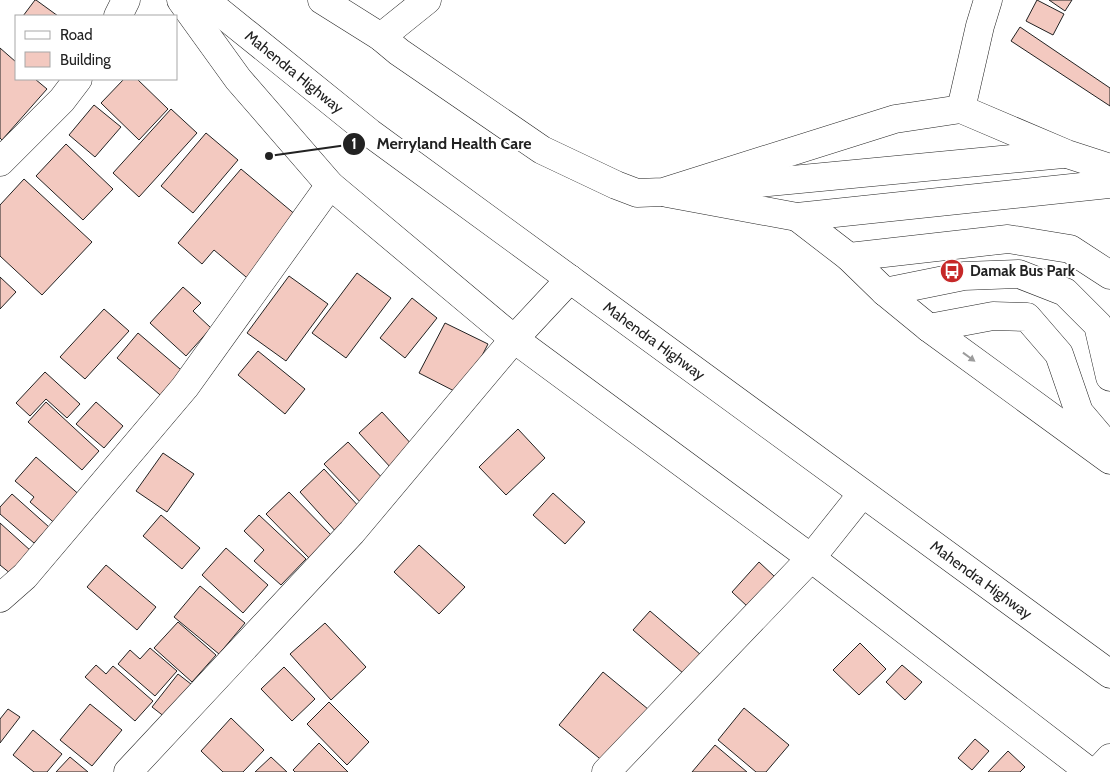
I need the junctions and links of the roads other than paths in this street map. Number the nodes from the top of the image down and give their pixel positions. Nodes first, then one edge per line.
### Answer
1 (126, 0) edge
2 (181, 0) edge
3 (205, 0) edge
4 (322, 0) edge
5 (427, 0) edge
6 (988, 0) edge
7 (118, 15) edge
8 (381, 37) junction
9 (77, 80) edge
10 (961, 110) junction
11 (1067, 154) junction
12 (0, 162) edge
13 (1110, 168) edge
14 (1110, 184) edge
15 (330, 185) junction
16 (663, 192) junction
17 (797, 217) junction
18 (849, 257) junction
19 (1110, 275) edge
20 (570, 279) junction
21 (885, 292) junction
22 (929, 328) junction
23 (514, 339) junction
24 (1110, 377) edge
25 (1110, 450) edge
26 (1110, 460) edge
27 (862, 494) junction
28 (811, 558) junction
29 (0, 598) edge
30 (1110, 674) edge
31 (1110, 758) edge
32 (128, 772) edge
33 (606, 772) edge
34 (1090, 772) edge
35 (1097, 772) edge

1 - 7 main road
2 - 15 main road
3 - 20 main road, Mahendra Highway
4 - 8 main road
5 - 8 main road
6 - 10 main road
8 - 16 main road
9 - 12 main road
10 - 11 main road
10 - 16 main road
11 - 13 main road
11 - 16 main road
14 - 17 main road
15 - 23 main road
15 - 29 main road
16 - 17 main road
17 - 18 main road
18 - 19 main road
18 - 21 main road
20 - 23 main road
20 - 27 main road, Mahendra Highway
21 - 22 main road
21 - 24 main road
22 - 25 main road
22 -> 26 main road
23 - 28 main road
23 - 32 main road
27 - 28 main road
27 - 30 main road, Mahendra Highway
28 - 33 main road
28 - 34 main road
31 - 35 main road

